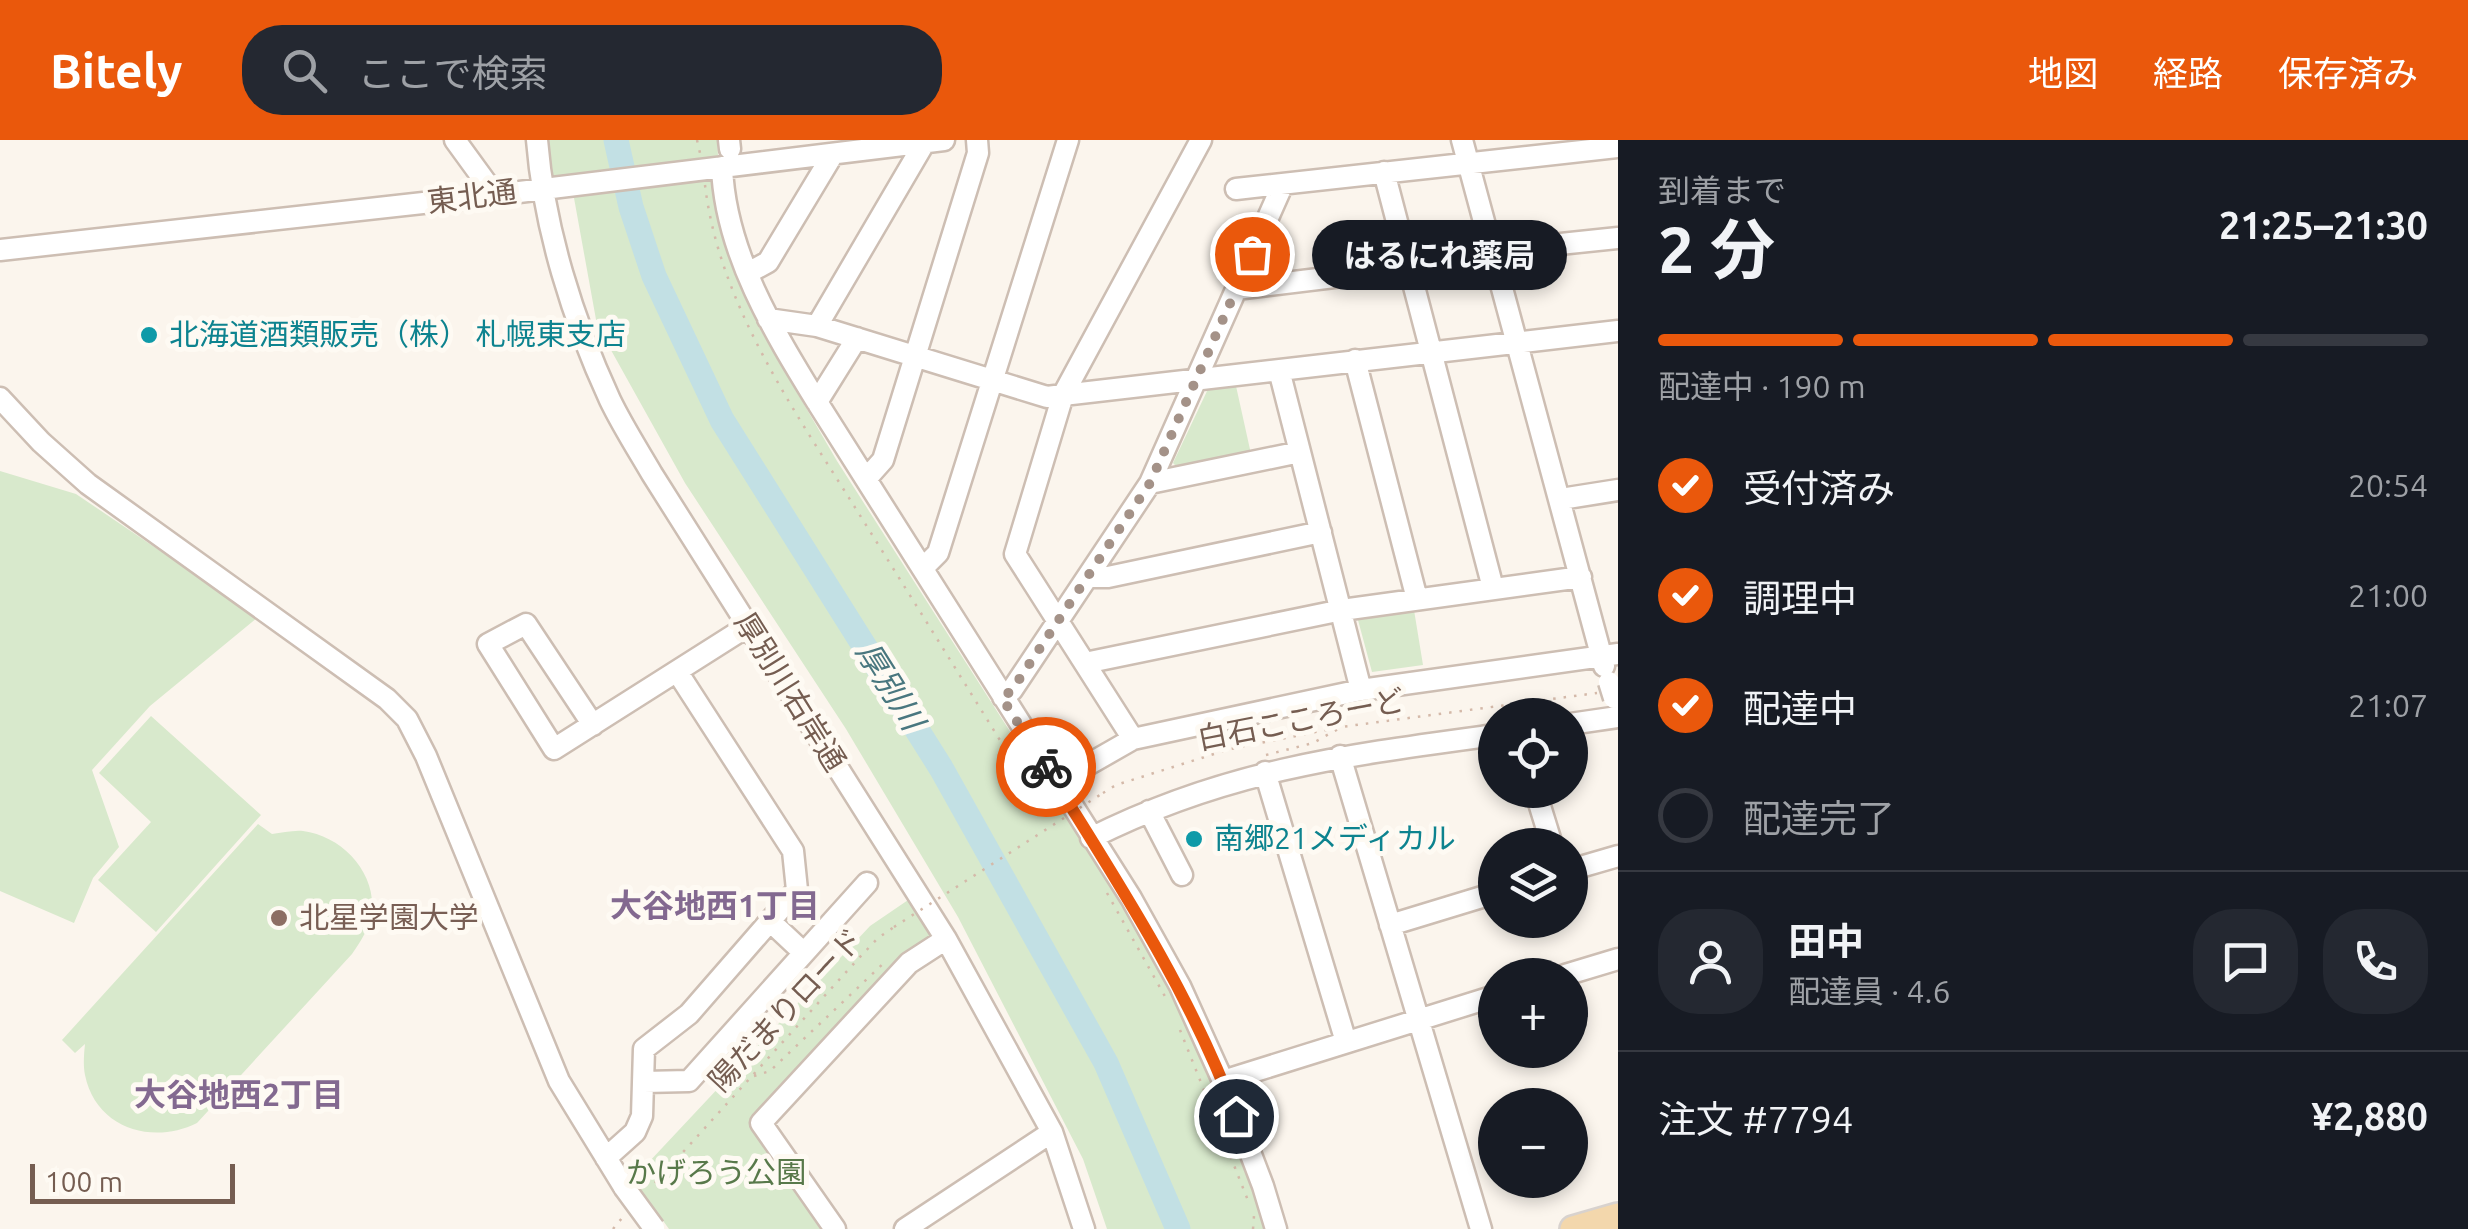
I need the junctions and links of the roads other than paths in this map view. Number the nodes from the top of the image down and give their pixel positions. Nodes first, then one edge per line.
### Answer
1 (455, 140) edge
2 (537, 140) edge
3 (977, 140) edge
4 (1068, 140) edge
5 (1201, 140) edge
6 (932, 141) edge
7 (872, 144) edge
8 (1618, 146) edge
9 (1464, 150) edge
10 (727, 152) edge
11 (832, 154) junction
12 (1384, 172) junction
13 (1283, 184) junction
14 (541, 188) junction
15 (1236, 189) dead end
16 (495, 195) junction
17 (1618, 238) edge
18 (0, 250) edge
19 (1492, 251) junction
20 (1408, 268) junction
21 (748, 273) junction
22 (1236, 288) junction
23 (768, 318) junction
24 (818, 326) junction
25 (1618, 331) edge
26 (857, 338) junction
27 (1518, 340) junction
28 (1430, 352) junction
29 (914, 356) junction
30 (1355, 360) junction
31 (1279, 370) junction
32 (1195, 380) junction
33 (992, 381) junction
34 (1063, 395) junction
35 (0, 398) edge
36 (817, 402) junction
37 (1300, 452) junction
38 (866, 479) junction
39 (1150, 483) junction
40 (1618, 490) edge
41 (1560, 499) junction
42 (1321, 532) junction
43 (923, 568) junction
44 (1089, 577) junction
45 (1581, 577) junction
46 (1492, 588) junction
47 (1417, 599) junction
48 (1342, 610) junction
49 (1058, 625) junction
50 (748, 626) junction
51 (1609, 655) edge
52 (1085, 664) junction
53 (678, 673) junction
54 (1361, 690) junction
55 (1002, 698) junction
56 (1613, 700) edge
57 (1588, 714) edge
58 (593, 725) junction
59 (1478, 737) edge
60 (1133, 739) junction
61 (1340, 756) junction
62 (1266, 772) junction
63 (1056, 783) junction
64 (1149, 811) junction
65 (1091, 838) junction
66 (1618, 856) edge
67 (1588, 865) edge
68 (1182, 875) dead end
69 (867, 883) dead end
70 (1478, 897) edge
71 (772, 923) junction
72 (1390, 925) junction
73 (946, 939) junction
74 (804, 953) junction
75 (1618, 959) edge
76 (1588, 968) edge
77 (1478, 1001) edge
78 (1417, 1020) junction
79 (1346, 1042) junction
80 (1223, 1081) junction
81 (644, 1082) junction
82 (1052, 1132) junction
83 (606, 1158) junction
84 (1618, 1216) edge
85 (654, 1229) edge
86 (836, 1229) edge
87 (905, 1229) edge
88 (1084, 1229) edge
89 (1276, 1229) edge
90 (1481, 1229) edge
91 (1573, 1229) edge

1 - 16 street
2 - 14 street, 厚別川右岸通
3 - 29 street
4 - 33 street
5 - 34 street
6 - 7 street, 東北通
6 - 24 street
7 - 11 street, 東北通
8 - 9 street
9 - 12 street
9 - 19 street
10 - 11 street, 東北通
10 - 14 street, 東北通
10 - 21 street
11 - 21 street
12 - 13 street
12 - 20 street
13 - 15 street
13 - 22 street
14 - 16 street, 東北通
14 - 50 street, 厚別川右岸通
16 - 18 street, 東北通
17 - 19 street
19 - 27 street
20 - 22 street
20 - 28 street
21 - 23 street
22 - 32 street
23 - 24 street
23 - 36 street
24 - 26 street
25 - 27 street
26 - 29 street
26 - 36 street
27 - 28 street
27 - 41 street
28 - 30 street
28 - 46 street
29 - 33 street
29 - 38 street
30 - 31 street
30 - 47 street
31 - 32 street
31 - 37 street
32 - 34 street
32 - 39 street
33 - 34 street
33 - 43 street
34 - 49 street
35 - 83 street
36 - 38 street
37 - 39 street
37 - 42 street
38 - 43 street
39 - 44 street
40 - 41 street
41 - 45 street
42 - 44 street
42 - 48 street
43 - 55 street
44 - 49 street
45 - 46 street
45 - 51 street
46 - 47 street
47 - 48 street
48 - 52 street
48 - 54 street
49 - 52 street
49 - 55 street
50 - 53 street
50 - 73 street, 厚別川右岸通
51 - 54 street
51 - 56 street
52 - 60 street
53 - 58 street
53 - 71 street
54 - 60 street
55 - 63 street
56 - 57 street
58 - 58 street
59 - 61 street
60 - 63 street
61 - 62 street
61 - 72 street
62 - 64 street
62 - 79 street
63 - 65 street
64 - 65 street
64 - 68 street
65 - 80 street
66 - 67 street
69 - 74 street
70 - 72 street
71 - 74 street
71 - 81 street
72 - 78 street
73 - 82 street, 厚別川右岸通
73 - 86 street
74 - 81 street
75 - 76 street
77 - 78 street
78 - 79 street
78 - 90 street
79 - 80 street
80 - 89 street
81 - 83 street
82 - 87 street
82 - 88 street, 厚別川右岸通
83 - 85 street, bridge
84 - 91 main road

